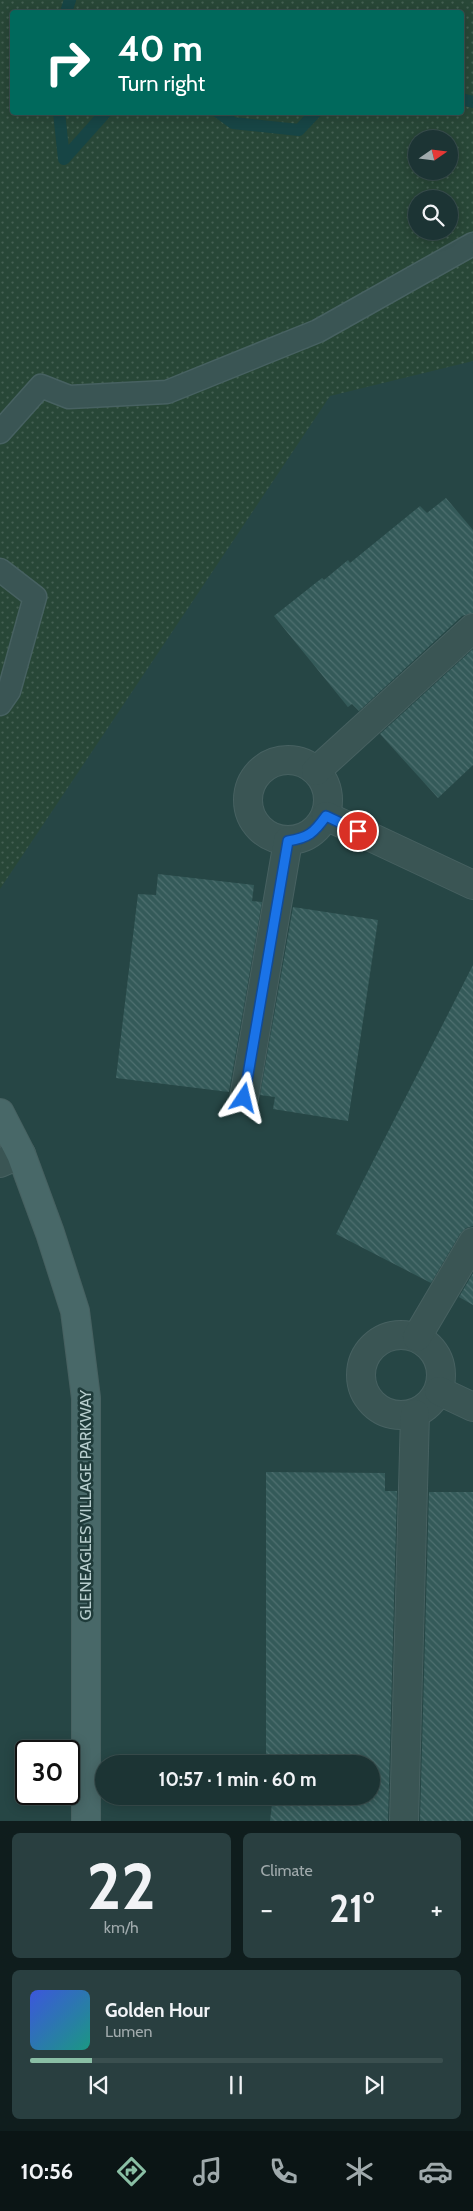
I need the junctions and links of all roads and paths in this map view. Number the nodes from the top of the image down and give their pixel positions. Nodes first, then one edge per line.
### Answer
1 (473, 244) edge
2 (0, 432) edge
3 (0, 570) edge
4 (473, 628) edge
5 (0, 704) edge
6 (316, 771) junction
7 (326, 816) junction
8 (288, 841) junction
9 (473, 885) edge
10 (244, 1098) dead end
11 (0, 1114) edge
12 (10, 1158) edge
13 (473, 1242) edge
14 (417, 1337) junction
15 (439, 1391) junction
16 (473, 1407) edge
17 (415, 1414) junction
18 (86, 1821) edge
19 (404, 1821) edge

1 - 2 lane
3 - 5 lane
4 - 6 street
6 - 7 street
6 - 8 street
7 - 8 street
7 - 9 street
8 - 10 street
11 - 12 street, GLENEAGLES VILLAGE PARKWAY
12 - 18 street, GLENEAGLES VILLAGE PARKWAY
13 - 14 street
14 - 15 street
14 - 17 street
15 - 16 street
15 - 17 street
17 - 19 street

